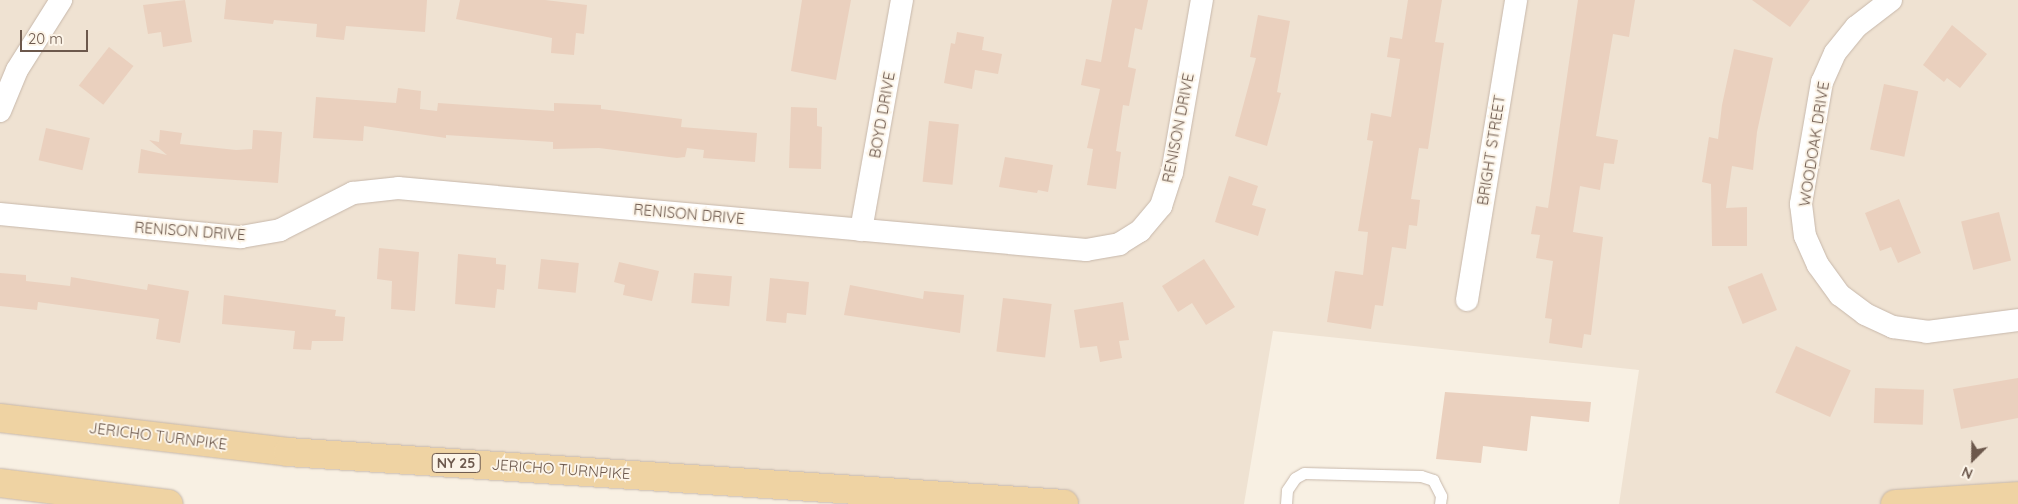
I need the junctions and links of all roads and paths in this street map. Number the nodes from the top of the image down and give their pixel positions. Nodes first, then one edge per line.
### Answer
1 (61, 0) edge
2 (902, 0) edge
3 (1202, 0) edge
4 (1516, 0) edge
5 (1891, 0) edge
6 (0, 111) edge
7 (0, 214) edge
8 (861, 230) junction
9 (1467, 300) dead end
10 (2018, 320) edge
11 (0, 418) edge
12 (0, 483) edge
13 (2018, 496) edge
14 (912, 498) edge
15 (169, 504) edge
16 (1064, 504) edge
17 (1286, 504) edge
18 (1440, 504) edge
19 (1895, 504) edge

1 - 6 street
2 - 8 street, BOYD DRIVE
3 - 8 street, RENISON DRIVE
4 - 9 street, BRIGHT STREET
5 - 10 street, WOODOAK DRIVE
7 - 8 street, RENISON DRIVE
11 - 14 main road, JERICHO TURNPIKE / NY 25
12 - 15 main road
13 - 19 main road
14 - 16 main road, JERICHO TURNPIKE / NY 25
17 - 18 lane

